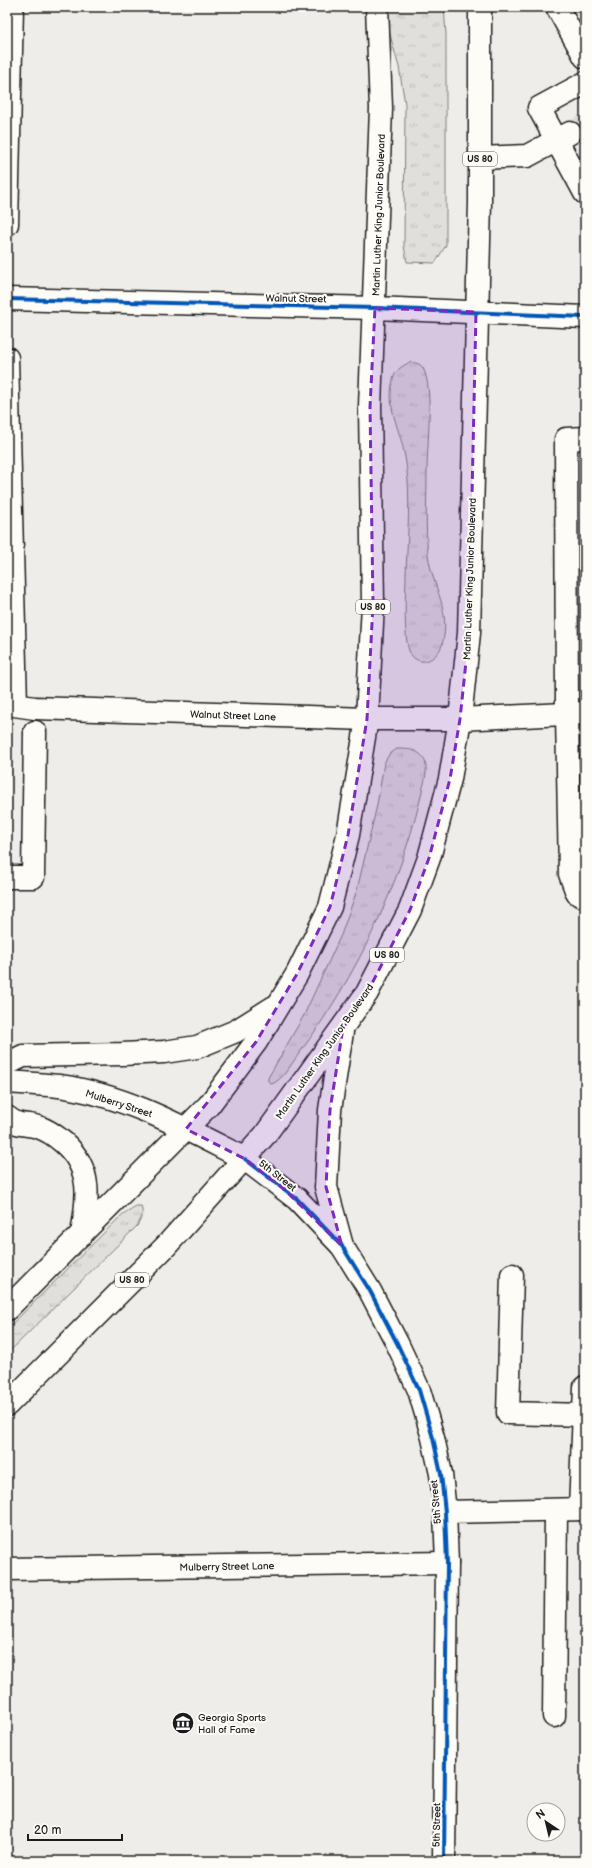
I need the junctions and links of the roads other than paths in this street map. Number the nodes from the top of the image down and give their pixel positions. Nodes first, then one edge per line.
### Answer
1 (12, 7) edge
2 (377, 7) edge
3 (480, 7) edge
4 (557, 7) edge
5 (585, 56) edge
6 (585, 83) edge
7 (563, 137) junction
8 (480, 158) junction
9 (582, 182) edge
10 (7, 224) edge
11 (7, 299) edge
12 (375, 308) junction
13 (476, 312) junction
14 (585, 317) edge
15 (7, 358) edge
16 (585, 438) edge
17 (11, 704) edge
18 (576, 713) edge
19 (367, 719) junction
20 (460, 719) junction
21 (35, 732) dead end
22 (7, 877) edge
23 (585, 897) edge
24 (279, 1004) junction
25 (343, 1028) junction
26 (7, 1064) edge
27 (7, 1082) edge
28 (7, 1117) edge
29 (186, 1129) junction
30 (245, 1159) junction
31 (82, 1234) junction
32 (342, 1246) junction
33 (512, 1275) dead end
34 (7, 1309) edge
35 (585, 1387) edge
36 (7, 1405) edge
37 (584, 1415) junction
38 (584, 1437) edge
39 (583, 1509) edge
40 (556, 1511) junction
41 (445, 1512) junction
42 (447, 1563) junction
43 (7, 1569) edge
44 (554, 1716) dead end
45 (444, 1861) edge

1 - 10 main road
2 - 12 main road, Martin Luther King Junior Boulevard / US 80
3 - 8 main road, Martin Luther King Junior Boulevard / US 80
4 - 5 main road
6 - 7 main road
7 - 8 main road
7 - 9 main road
8 - 13 main road, Martin Luther King Junior Boulevard / US 80
11 - 12 main road, Walnut Street
12 - 13 main road, Walnut Street
12 - 19 main road, Martin Luther King Junior Boulevard / US 80
13 - 14 main road, Walnut Street
13 - 20 main road, Martin Luther King Junior Boulevard / US 80
15 - 17 main road
16 - 18 main road
17 - 19 main road, Walnut Street Lane
18 - 20 main road, Walnut Street Lane
18 - 23 main road
19 - 20 main road, Walnut Street Lane
19 - 24 main road, Martin Luther King Junior Boulevard / US 80
20 - 25 main road, Martin Luther King Junior Boulevard / US 80
21 - 22 main road
24 - 26 main road
24 - 29 main road, Martin Luther King Junior Boulevard / US 80
25 - 30 main road, Martin Luther King Junior Boulevard / US 80
25 - 32 main road
27 - 29 main road, Mulberry Street
28 - 31 main road
29 - 30 main road, Mulberry Street
29 - 31 main road, Martin Luther King Junior Boulevard / US 80
30 - 32 main road, 5th Street
30 - 36 main road, Martin Luther King Junior Boulevard / US 80
31 - 34 main road, Martin Luther King Junior Boulevard / US 80
32 - 41 main road, 5th Street
33 - 37 main road
35 - 37 main road
37 - 38 main road
38 - 39 main road
39 - 40 main road
40 - 41 main road
40 - 44 main road
41 - 42 main road, 5th Street
42 - 43 main road, Mulberry Street Lane
42 - 45 main road, 5th Street

